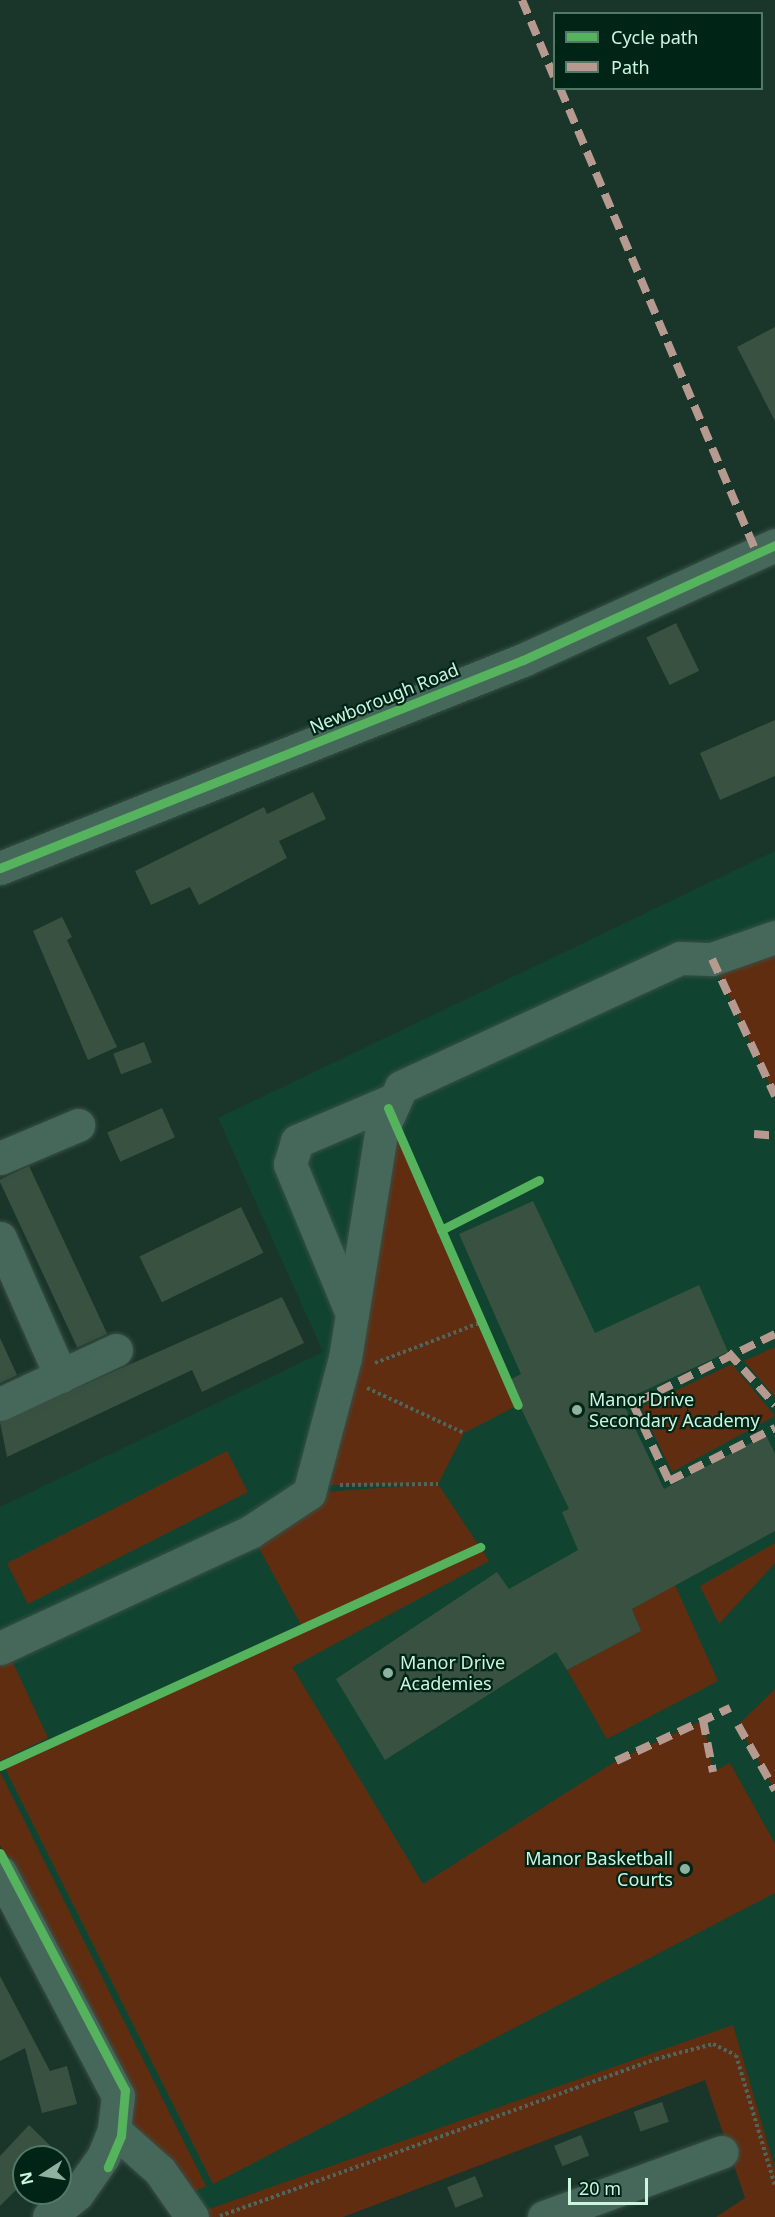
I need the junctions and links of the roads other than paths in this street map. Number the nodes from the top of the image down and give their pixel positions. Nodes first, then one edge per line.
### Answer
1 (775, 545) edge
2 (0, 868) edge
3 (775, 937) edge
4 (393, 1100) junction
5 (78, 1125) dead end
6 (0, 1158) edge
7 (0, 1238) edge
8 (352, 1314) junction
9 (116, 1350) dead end
10 (61, 1376) junction
11 (0, 1404) edge
12 (0, 1648) edge
13 (0, 1872) edge
14 (114, 2130) junction
15 (723, 2152) dead end
16 (49, 2217) edge
17 (192, 2217) edge
18 (544, 2217) edge

1 - 2 street, Newborough Road
3 - 4 street
4 - 8 street
4 - 8 street
5 - 6 street
7 - 10 street
8 - 12 street
9 - 10 street
10 - 11 street
13 - 14 street
14 - 16 street
14 - 17 street
15 - 18 street

